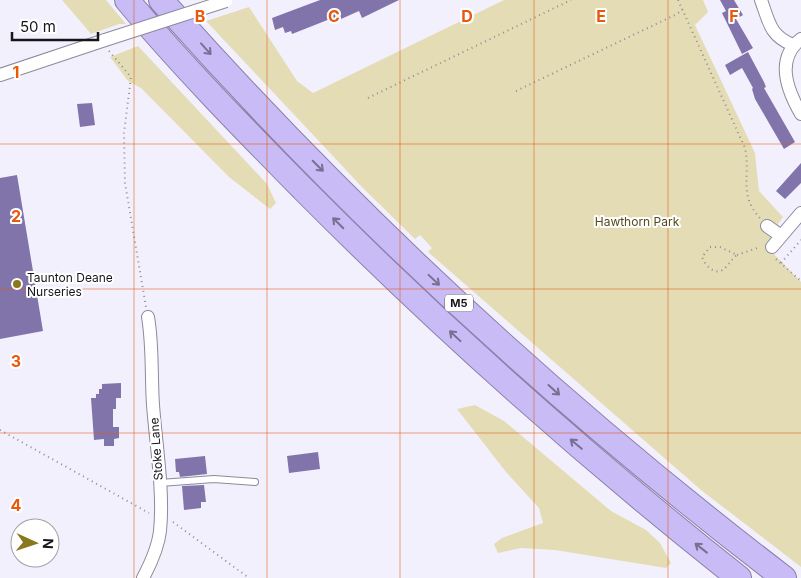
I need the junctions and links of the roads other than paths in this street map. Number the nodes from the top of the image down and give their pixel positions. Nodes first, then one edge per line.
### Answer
1 (127, 0) edge
2 (161, 0) edge
3 (761, 0) edge
4 (228, 1) edge
5 (797, 42) edge
6 (0, 75) edge
7 (801, 114) edge
8 (801, 213) edge
9 (767, 226) road end
10 (781, 236) junction
11 (772, 247) road end
12 (148, 316) road end
13 (255, 482) dead end
14 (159, 483) junction
15 (143, 578) edge
16 (739, 578) edge
17 (784, 578) edge

16 -> 1 highway, M5
2 -> 17 highway, M5
3 - 5 street
4 - 6 street, bridge
5 - 7 street
8 - 10 street
9 - 10 street
10 - 11 street
12 - 14 street, Stoke Lane
13 - 14 lane
14 - 15 street, Stoke Lane

